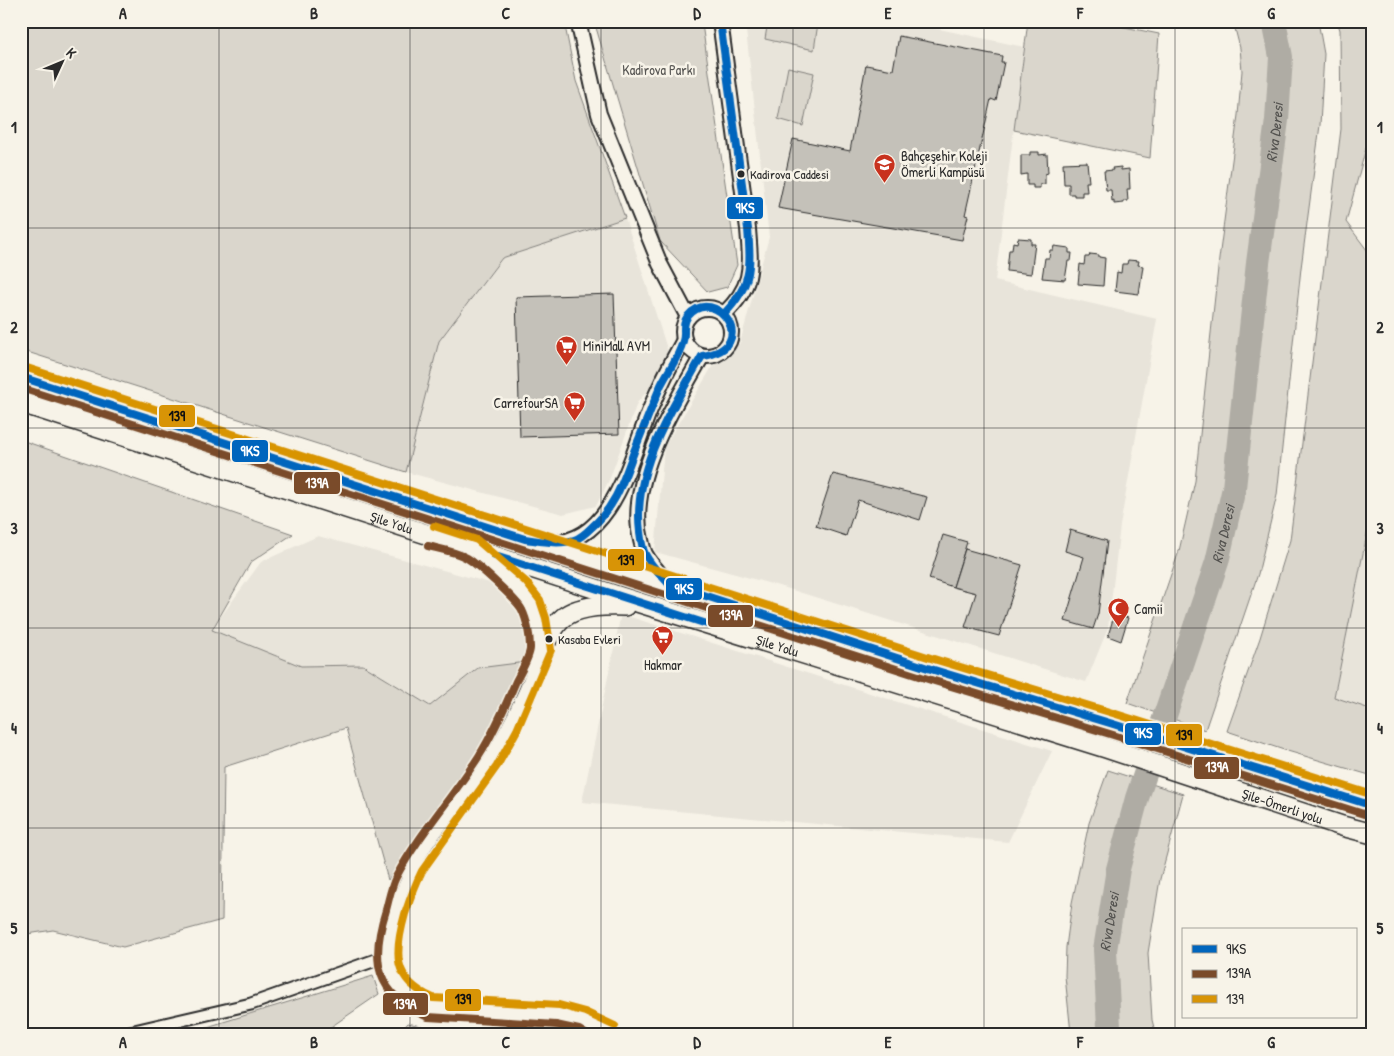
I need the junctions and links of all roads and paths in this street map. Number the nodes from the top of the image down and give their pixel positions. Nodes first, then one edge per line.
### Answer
1 (578, 21) edge
2 (720, 21) edge
3 (724, 314) junction
4 (688, 317) junction
5 (684, 340) junction
6 (702, 356) junction
7 (21, 377) edge
8 (21, 401) edge
9 (525, 539) junction
10 (472, 549) junction
11 (669, 584) junction
12 (650, 607) junction
13 (542, 650) junction
14 (1106, 748) joint
15 (1373, 806) edge
16 (1373, 836) edge
17 (387, 956) junction
18 (117, 1035) edge
19 (611, 1035) edge

1 - 4 street
2 - 3 street
3 - 4 street
3 - 6 street
4 - 5 street
5 - 6 street
5 - 9 street
6 - 11 street
7 - 9 highway, Şile Yolu
8 - 10 highway, Şile Yolu
9 - 11 highway, Şile Yolu
10 - 12 highway, Şile Yolu
10 - 13 highway
11 - 15 highway, Şile Yolu
12 - 13 highway
12 - 14 highway, Şile Yolu
13 - 17 street
14 - 16 highway, Şile-Ömerli yolu
17 - 18 street
17 - 19 street

